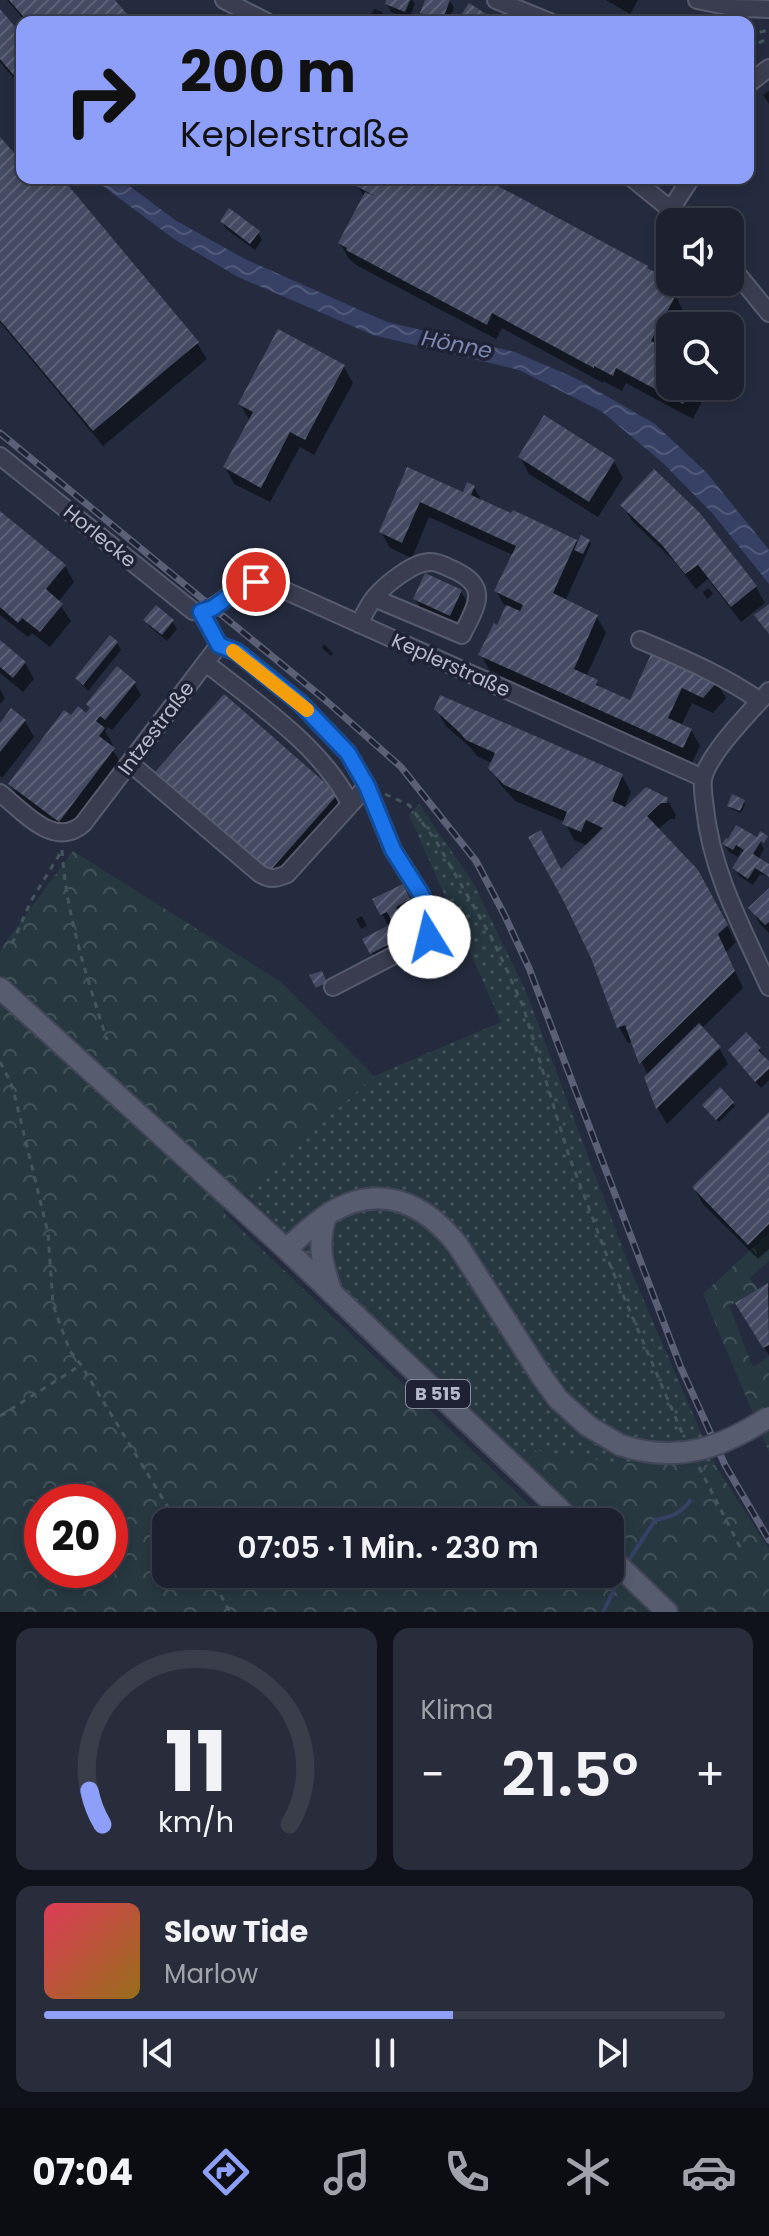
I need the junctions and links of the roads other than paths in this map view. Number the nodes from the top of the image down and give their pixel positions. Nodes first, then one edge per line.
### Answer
1 (224, 0) edge
2 (496, 0) edge
3 (697, 0) edge
4 (769, 9) edge
5 (735, 15) edge
6 (255, 16) edge
7 (535, 16) edge
8 (640, 184) edge
9 (687, 184) edge
10 (670, 208) edge
11 (672, 208) edge
12 (744, 282) edge
13 (769, 313) edge
14 (0, 456) edge
15 (374, 598) junction
16 (201, 612) junction
17 (359, 624) junction
18 (640, 640) dead end
19 (219, 645) junction
20 (206, 663) junction
21 (765, 696) edge
22 (130, 763) junction
23 (703, 778) junction
24 (367, 786) junction
25 (0, 793) edge
26 (350, 803) junction
27 (333, 987) dead end
28 (769, 987) edge
29 (0, 988) edge
30 (326, 1216) junction
31 (286, 1249) junction
32 (332, 1293) junction
33 (769, 1417) edge
34 (558, 1508) edge
35 (624, 1571) edge
36 (667, 1612) edge

1 - 6 street
2 - 7 street
3 - 5 street
4 - 5 street
8 - 10 street
9 - 11 street
12 - 13 street
14 - 16 street, Horlecke
15 - 15 street
15 - 17 street
16 - 17 street, Keplerstraße
16 - 19 street
17 - 23 street, Keplerstraße
18 - 21 street
19 - 20 street, Intzestraße
19 - 24 street
20 - 22 street, Intzestraße
20 - 26 street
21 - 23 street
22 - 25 street, Intzestraße
22 - 26 street
23 - 28 street
24 - 26 street
24 - 27 street
29 - 31 main road, B 515
30 - 31 main road
30 - 32 main road
30 - 33 main road, bridge
31 - 32 main road, B 515
32 - 34 main road, B 515
35 - 36 main road

